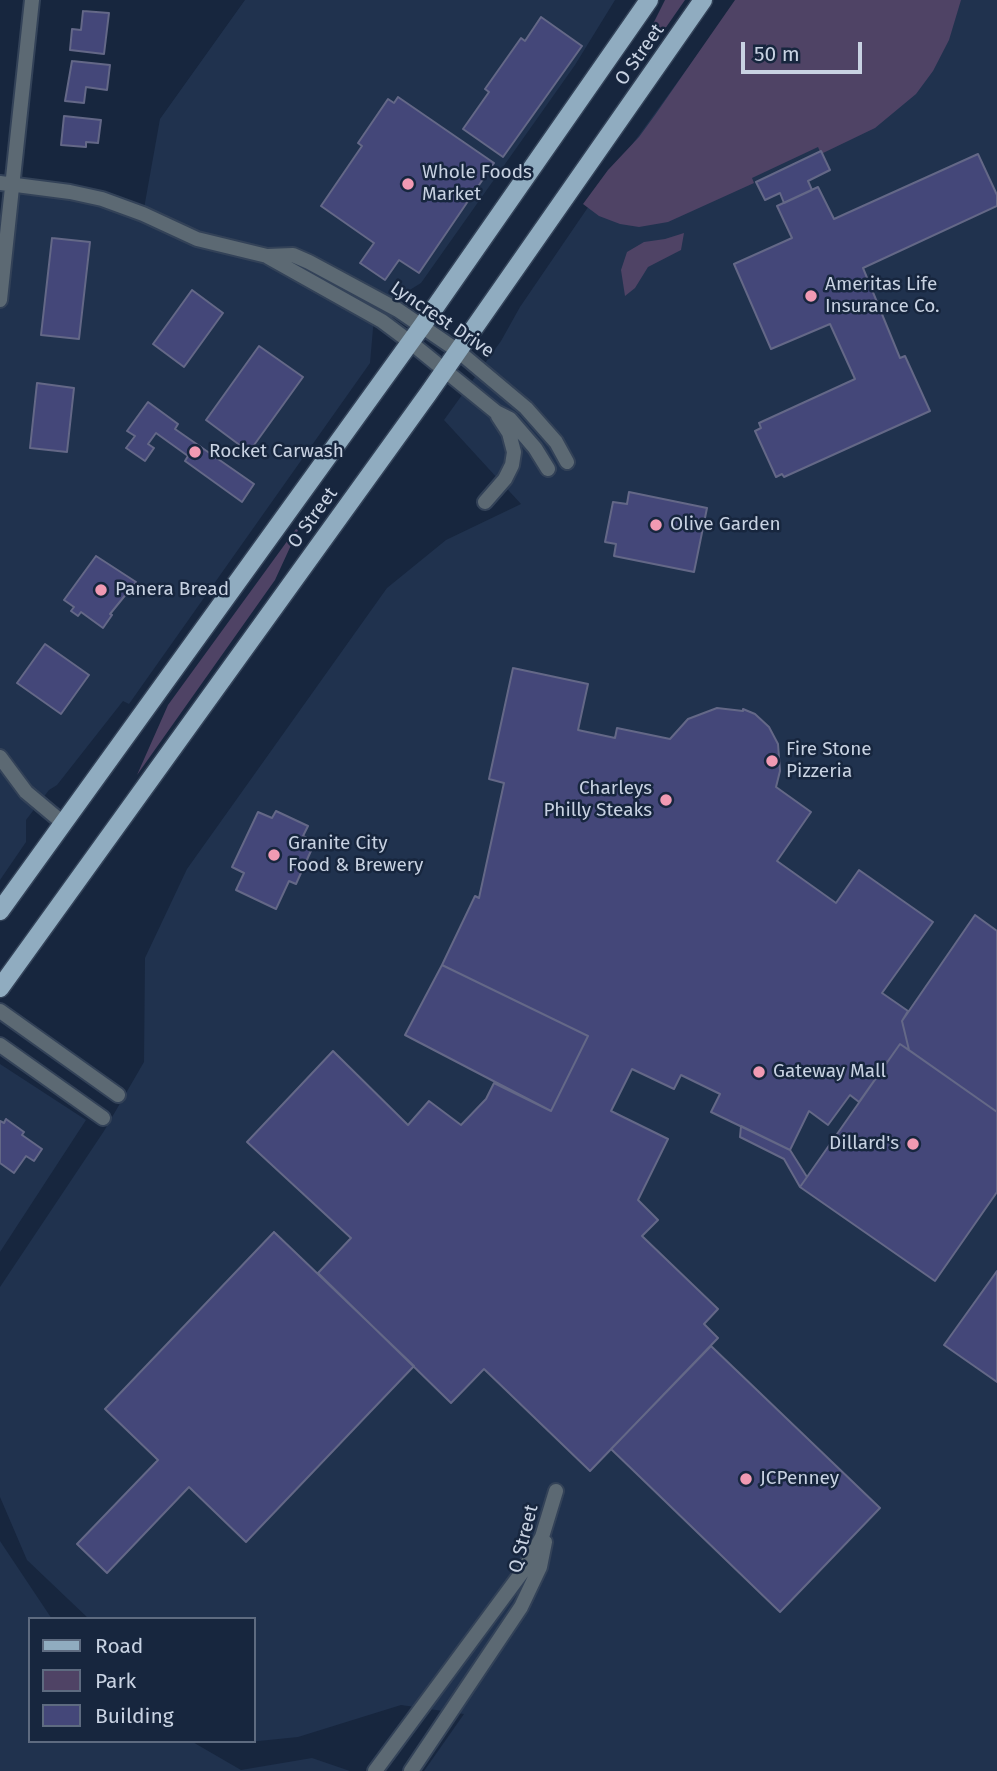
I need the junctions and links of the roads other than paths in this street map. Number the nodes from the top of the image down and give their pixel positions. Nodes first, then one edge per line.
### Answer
1 (32, 0) edge
2 (649, 0) edge
3 (703, 0) edge
4 (6, 184) edge
5 (267, 256) junction
6 (0, 300) edge
7 (422, 326) junction
8 (410, 342) junction
9 (458, 351) junction
10 (445, 369) junction
11 (496, 412) junction
12 (567, 462) dead end
13 (548, 469) dead end
14 (485, 502) dead end
15 (0, 757) edge
16 (63, 823) junction
17 (0, 911) edge
18 (0, 988) edge
19 (0, 1011) edge
20 (0, 1045) edge
21 (118, 1095) dead end
22 (103, 1118) dead end
23 (374, 1771) edge
24 (411, 1771) edge

1 - 4 street
2 - 7 main road, O Street
3 - 9 main road, O Street
4 - 5 street, Lyncrest Drive
4 - 6 street
5 - 7 street, Lyncrest Drive
5 - 8 street, Lyncrest Drive
7 - 8 main road, O Street
7 - 9 street, Lyncrest Drive
8 - 10 street, Lyncrest Drive
8 - 16 main road, O Street
9 - 10 main road, O Street
9 - 12 street, Lyncrest Drive
10 - 11 street, Lyncrest Drive
10 - 18 main road, O Street
11 - 13 street, Lyncrest Drive
11 - 14 street
15 - 16 street
16 - 17 main road, O Street
19 - 21 street
20 - 22 street
23 - 24 street, Q Street

